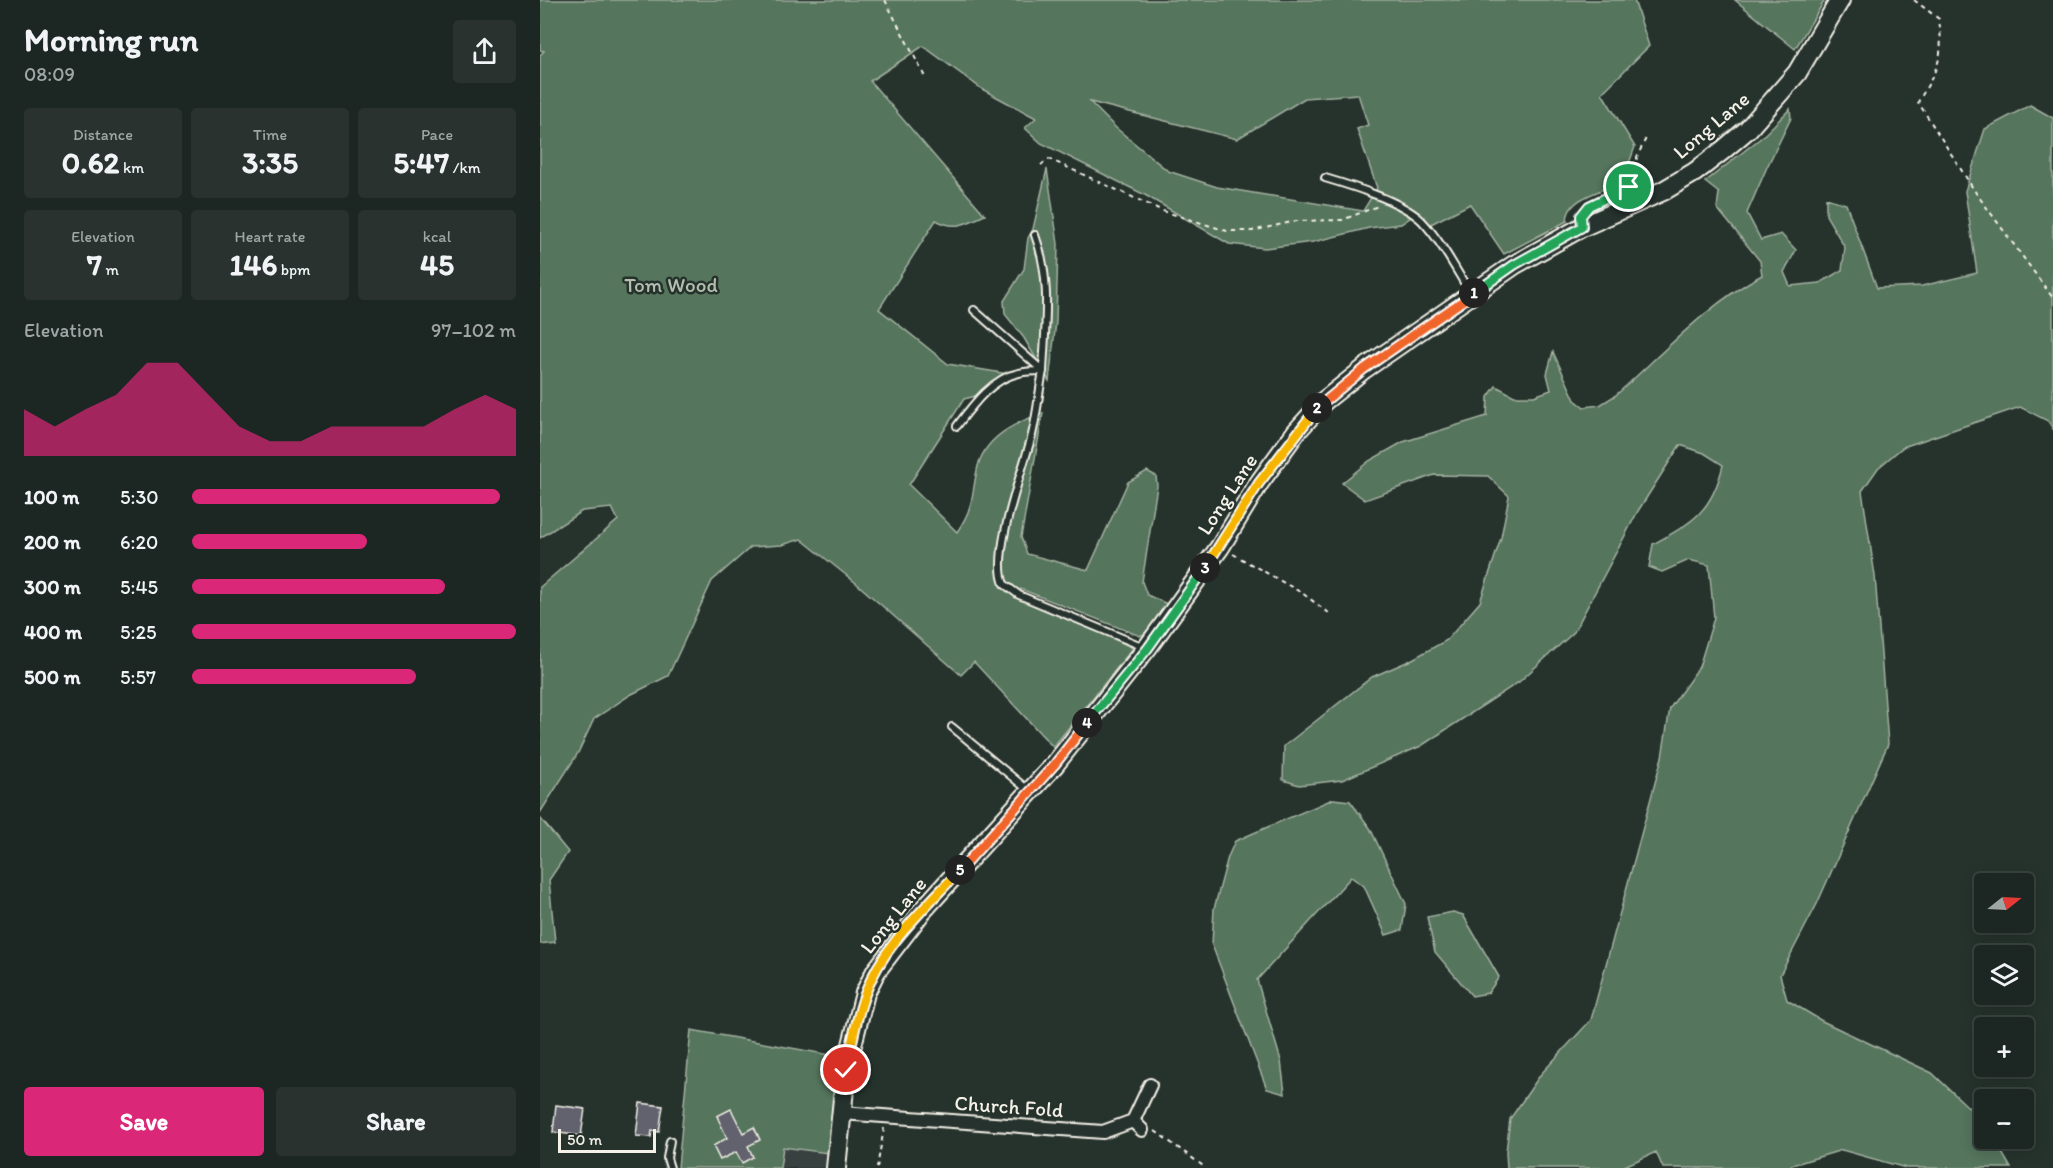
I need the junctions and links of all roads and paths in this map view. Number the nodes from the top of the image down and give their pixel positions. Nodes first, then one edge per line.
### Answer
1 (885, 0) edge
2 (1840, 0) edge
3 (1914, 0) edge
4 (925, 77) dead end
5 (1647, 136) dead end
6 (1041, 165) dead end
7 (1325, 178) dead end
8 (1599, 201) dead end
9 (1389, 202) junction
10 (1035, 235) dead end
11 (1471, 295) junction
12 (2053, 298) edge
13 (974, 310) dead end
14 (1043, 371) junction
15 (957, 426) dead end
16 (1220, 546) junction
17 (1329, 613) dead end
18 (1148, 648) junction
19 (952, 727) dead end
20 (1030, 792) junction
21 (1150, 1085) dead end
22 (841, 1113) junction
23 (885, 1116) junction
24 (1137, 1125) junction
25 (670, 1141) dead end
26 (670, 1168) edge
27 (836, 1168) edge
28 (877, 1168) edge
29 (1206, 1168) edge

1 - 4 path
2 - 11 street, Long Lane
3 - 12 path
5 - 8 path
6 - 9 path
7 - 9 lane
9 - 11 lane
10 - 14 lane
11 - 16 street, Long Lane
13 - 14 lane
14 - 15 lane
14 - 18 lane
16 - 17 path
16 - 18 street, Long Lane
18 - 20 street, Long Lane
19 - 20 lane
20 - 22 street, Long Lane
21 - 24 street
22 - 23 street, Church Fold
22 - 27 street, Long Lane
23 - 24 street, Church Fold
23 - 28 path
24 - 29 path
25 - 26 lane

